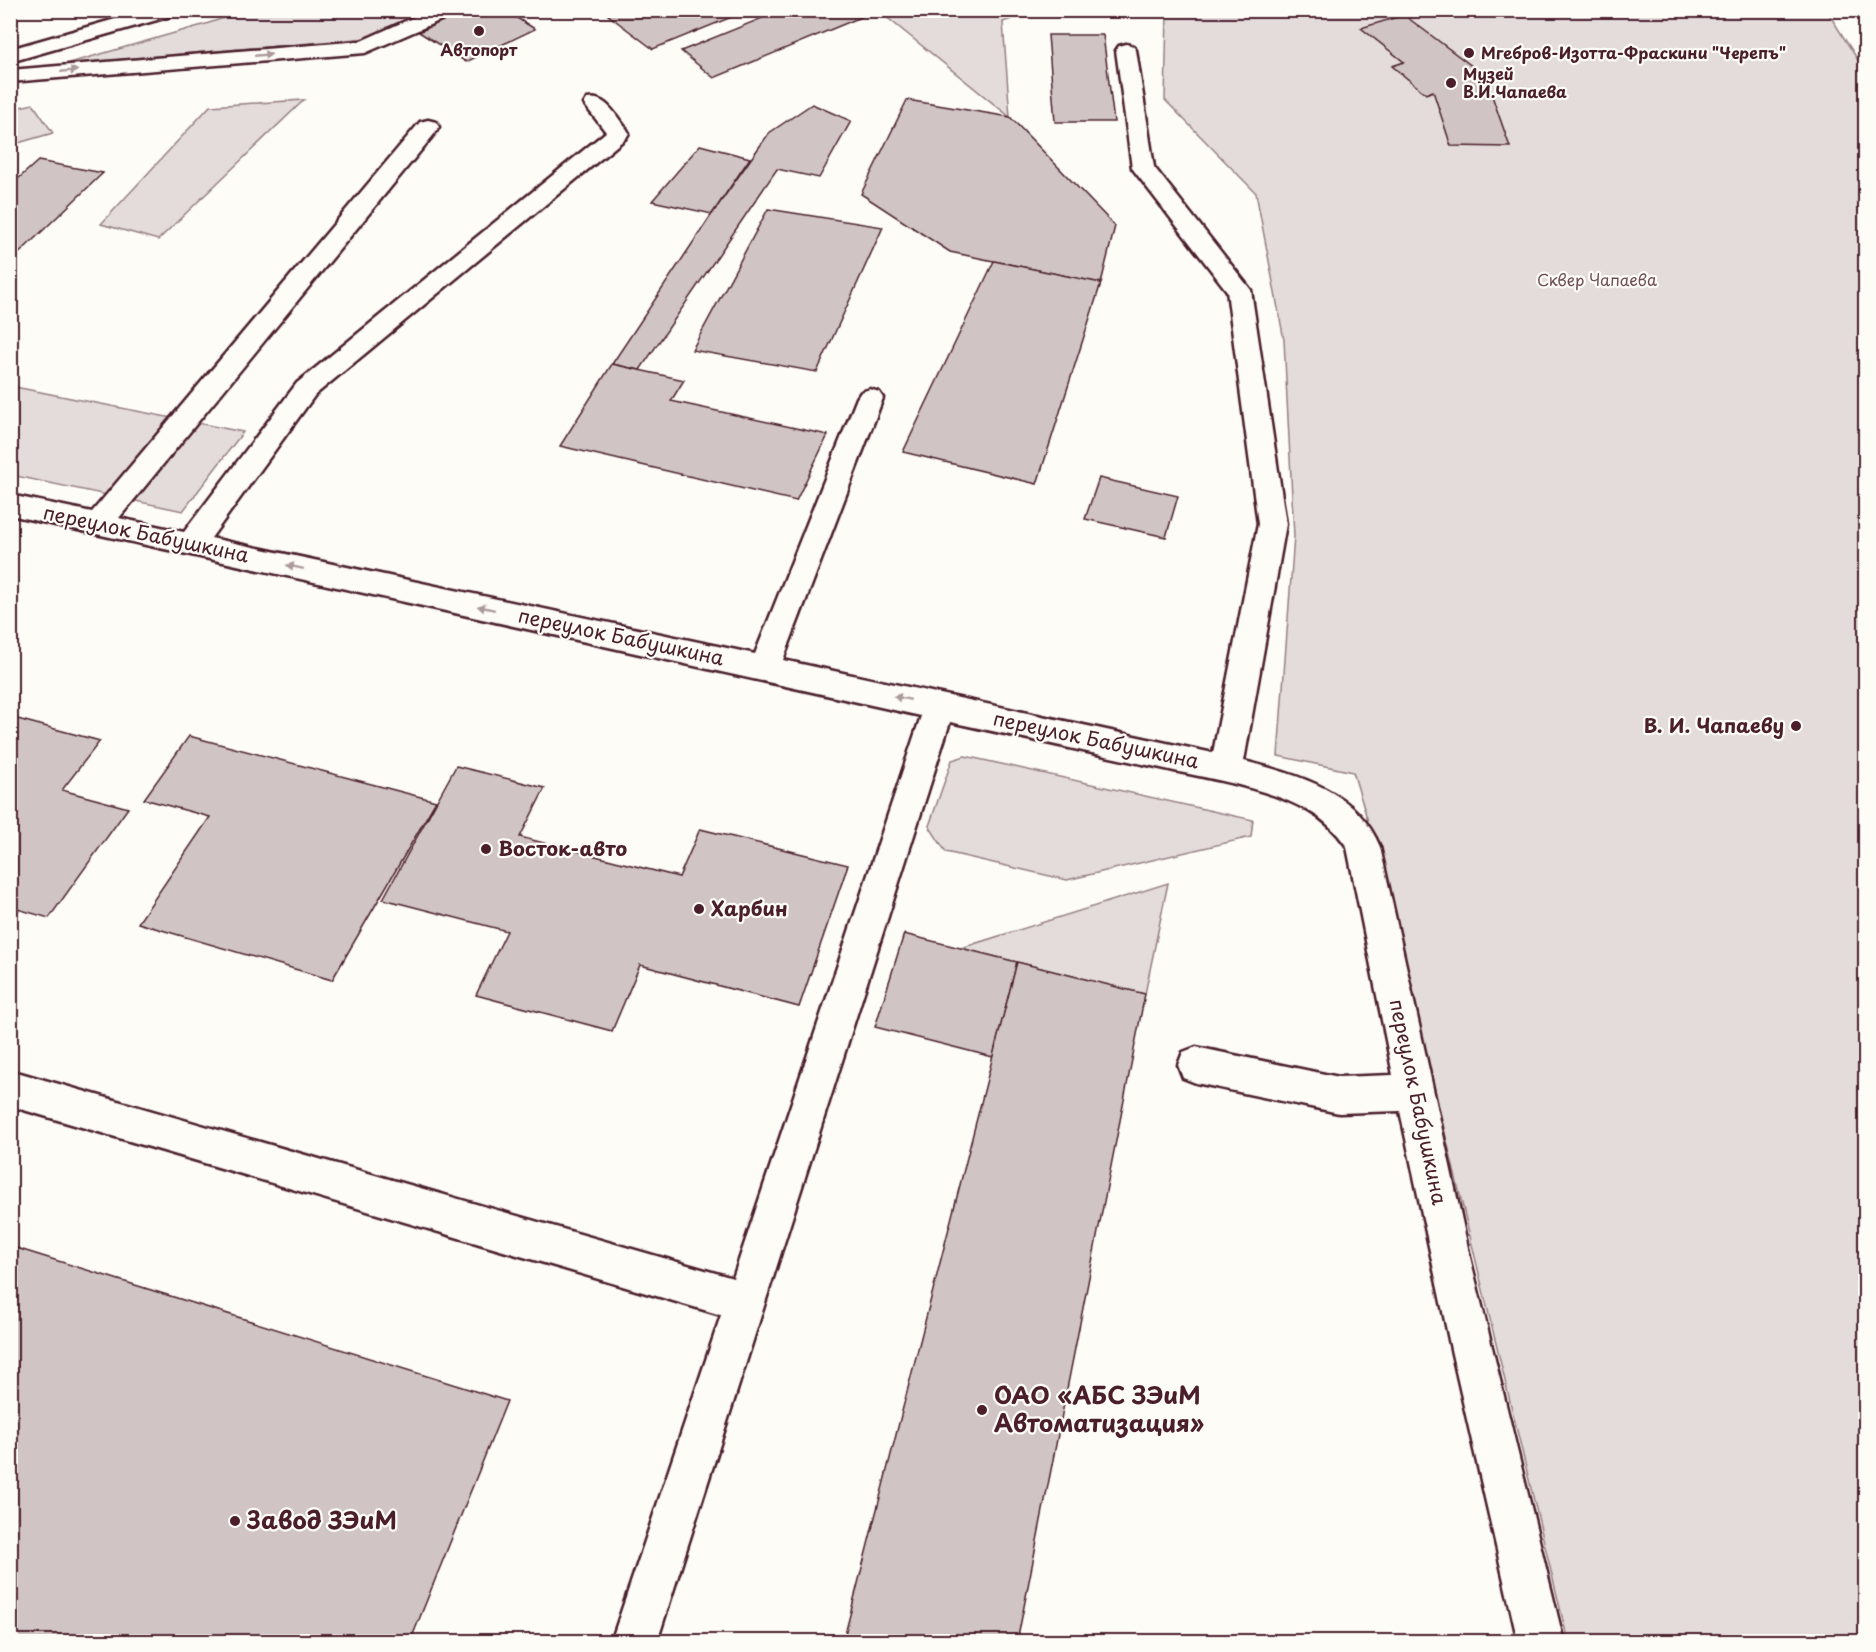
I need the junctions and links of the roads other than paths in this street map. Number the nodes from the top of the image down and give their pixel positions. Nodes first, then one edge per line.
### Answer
1 (111, 10) edge
2 (171, 10) edge
3 (448, 10) edge
4 (10, 38) edge
5 (1126, 50) dead end
6 (10, 56) edge
7 (10, 76) edge
8 (595, 104) dead end
9 (428, 127) dead end
10 (870, 398) dead end
11 (10, 505) edge
12 (98, 524) junction
13 (191, 544) junction
14 (765, 668) junction
15 (940, 706) junction
16 (1226, 769) junction
17 (1196, 1065) dead end
18 (10, 1088) edge
19 (1414, 1094) junction
20 (745, 1302) junction
21 (634, 1641) edge
22 (1541, 1641) edge

1 - 4 main road
2 - 6 main road
7 -> 3 main road
5 - 16 main road
8 - 13 main road
9 - 12 main road
10 - 14 main road
11 - 12 main road, переулок Бабушкина
12 - 13 main road, переулок Бабушкина
14 -> 13 main road, переулок Бабушкина
15 -> 14 main road, переулок Бабушкина
15 - 16 main road, переулок Бабушкина
15 - 20 main road
16 - 19 main road, переулок Бабушкина
17 - 19 main road
18 - 20 main road
19 - 22 main road, переулок Бабушкина
20 - 21 main road

